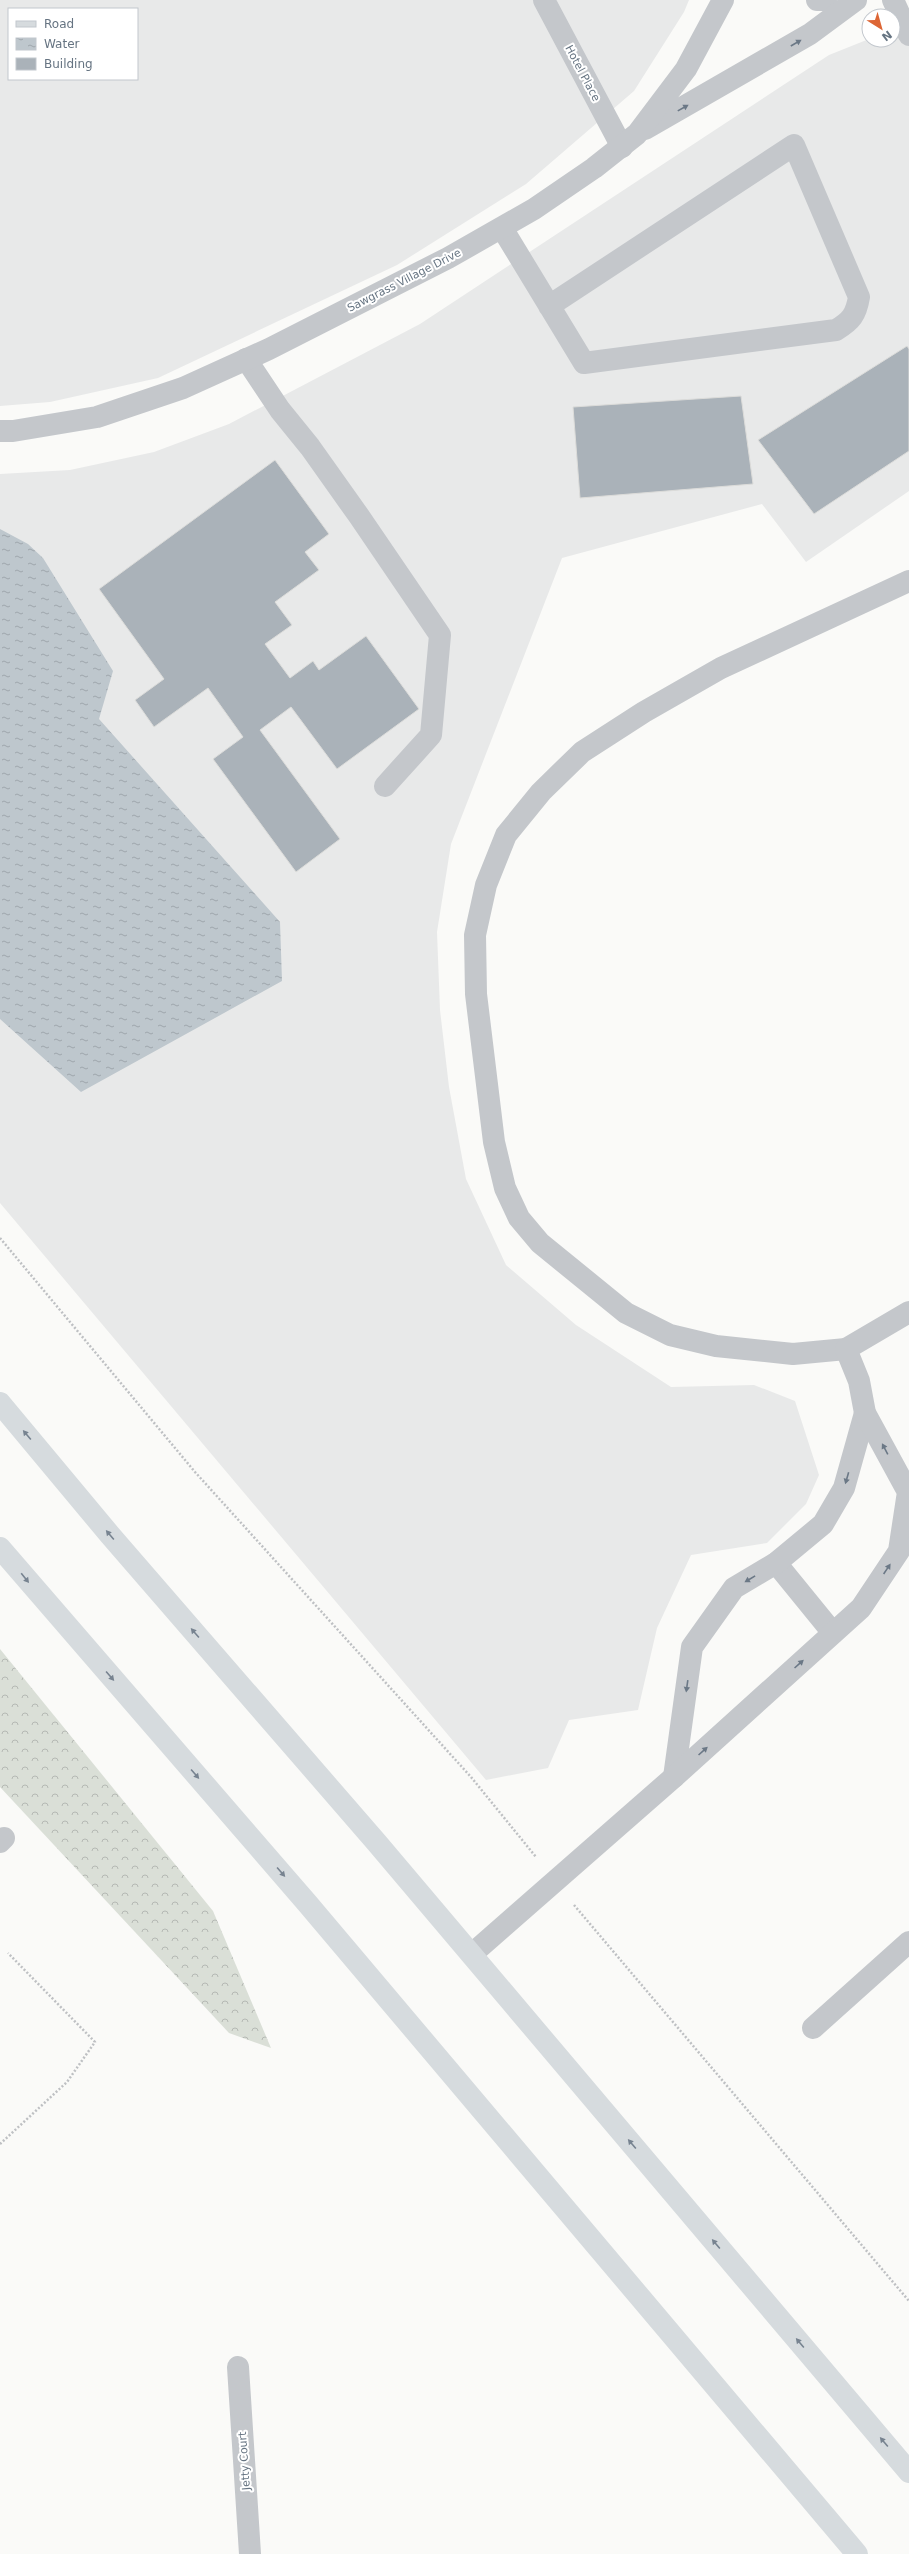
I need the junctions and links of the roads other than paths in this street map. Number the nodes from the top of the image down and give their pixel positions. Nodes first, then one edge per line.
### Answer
1 (544, 0) edge
2 (723, 0) edge
3 (817, 0) edge
4 (826, 0) edge
5 (856, 0) edge
6 (893, 0) edge
7 (909, 35) edge
8 (630, 140) junction
9 (502, 228) junction
10 (549, 306) junction
11 (246, 359) junction
12 (0, 431) edge
13 (909, 581) edge
14 (385, 786) dead end
15 (909, 1312) edge
16 (846, 1349) junction
17 (0, 1403) edge
18 (865, 1414) junction
19 (0, 1548) edge
20 (776, 1563) junction
21 (833, 1633) junction
22 (674, 1777) junction
23 (909, 1942) edge
24 (472, 1954) junction
25 (813, 2028) dead end
26 (238, 2367) dead end
27 (909, 2472) edge
28 (250, 2554) edge
29 (857, 2554) edge

1 - 8 street, Hotel Place
2 - 8 street, Sawgrass Village Drive
3 - 4 street
8 -> 5 street
6 - 7 street
8 - 9 street, Sawgrass Village Drive
9 - 10 street
9 - 11 street, Sawgrass Village Drive
10 - 10 street
11 - 12 street, Sawgrass Village Drive
11 - 14 street
13 - 16 street
15 - 16 street
16 - 18 street
24 -> 17 main road
18 -> 20 street
21 -> 18 street
19 -> 29 main road
20 - 21 street
20 -> 22 street
22 -> 21 street
22 - 24 street
23 - 25 street
27 -> 24 main road
26 - 28 street, Jetty Court

